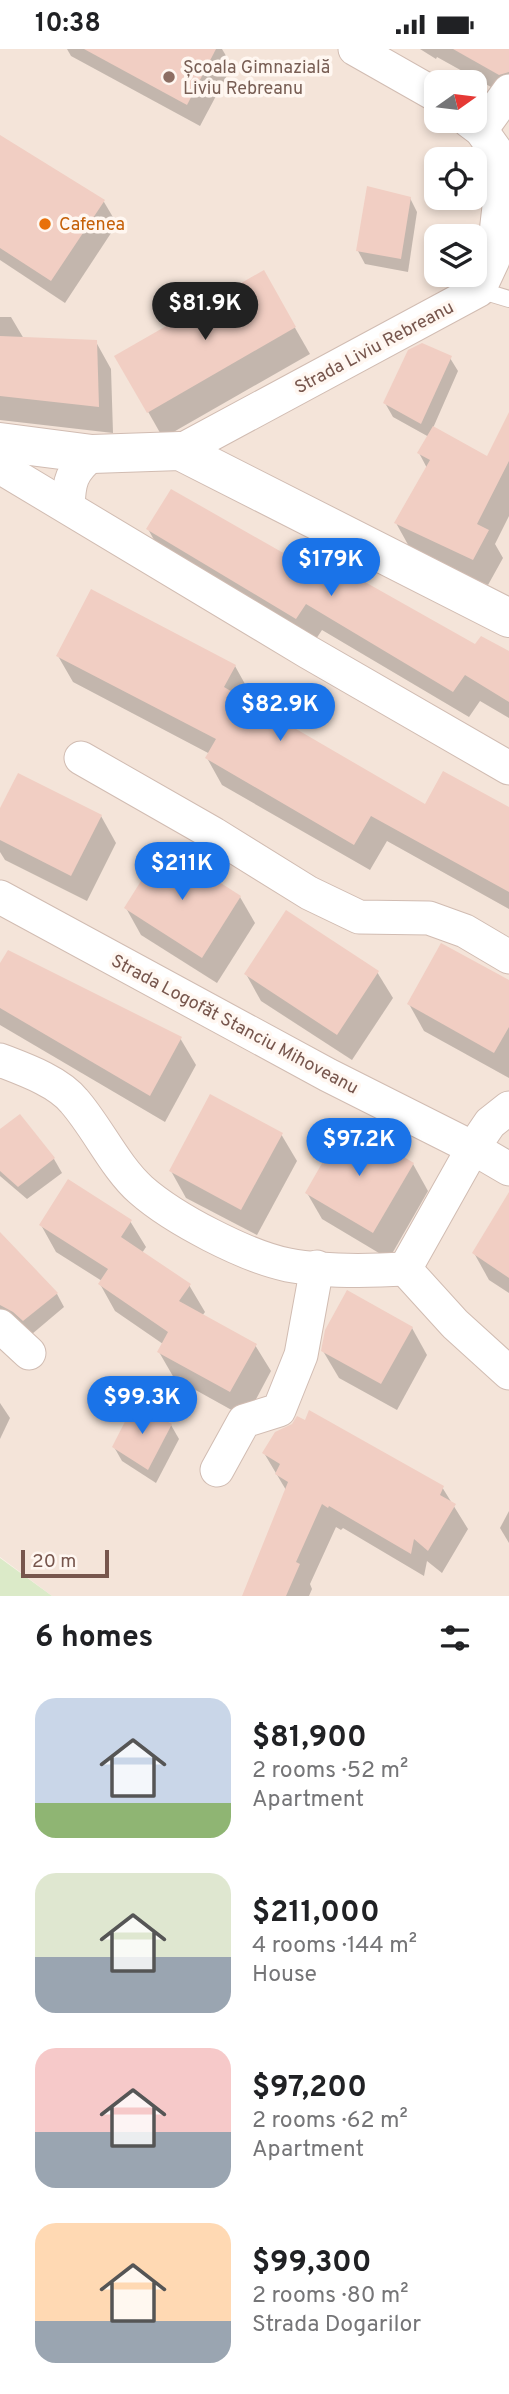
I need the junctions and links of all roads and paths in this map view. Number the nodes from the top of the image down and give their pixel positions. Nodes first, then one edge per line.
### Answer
1 (355, 49) edge
2 (424, 88) edge
3 (509, 92) edge
4 (487, 113) edge
5 (481, 133) edge
6 (506, 164) edge
7 (494, 295) edge
8 (0, 442) edge
9 (180, 451) junction
10 (92, 454) junction
11 (0, 467) edge
12 (68, 507) junction
13 (509, 618) edge
14 (81, 758) dead end
15 (509, 768) edge
16 (0, 897) edge
17 (509, 957) edge
18 (0, 1060) edge
19 (509, 1108) edge
20 (473, 1148) junction
21 (509, 1170) edge
22 (317, 1267) junction
23 (405, 1269) junction
24 (0, 1326) edge
25 (29, 1353) dead end
26 (509, 1373) edge
27 (217, 1470) dead end

1 - 2 street
3 - 4 street
5 - 6 street, Strada Liviu Rebreanu
6 - 7 street, Strada Liviu Rebreanu
7 - 9 street, Strada Liviu Rebreanu
8 - 10 street
9 - 10 street
9 - 13 street
10 - 12 street
11 - 12 street
12 - 15 street
14 - 17 street
16 - 20 street, Strada Logofăt Stanciu Mihoveanu
18 - 22 street
19 - 20 street
20 - 21 street, Strada Logofăt Stanciu Mihoveanu
20 - 23 street
22 - 23 street
22 - 27 street
23 - 26 street
24 - 25 street

